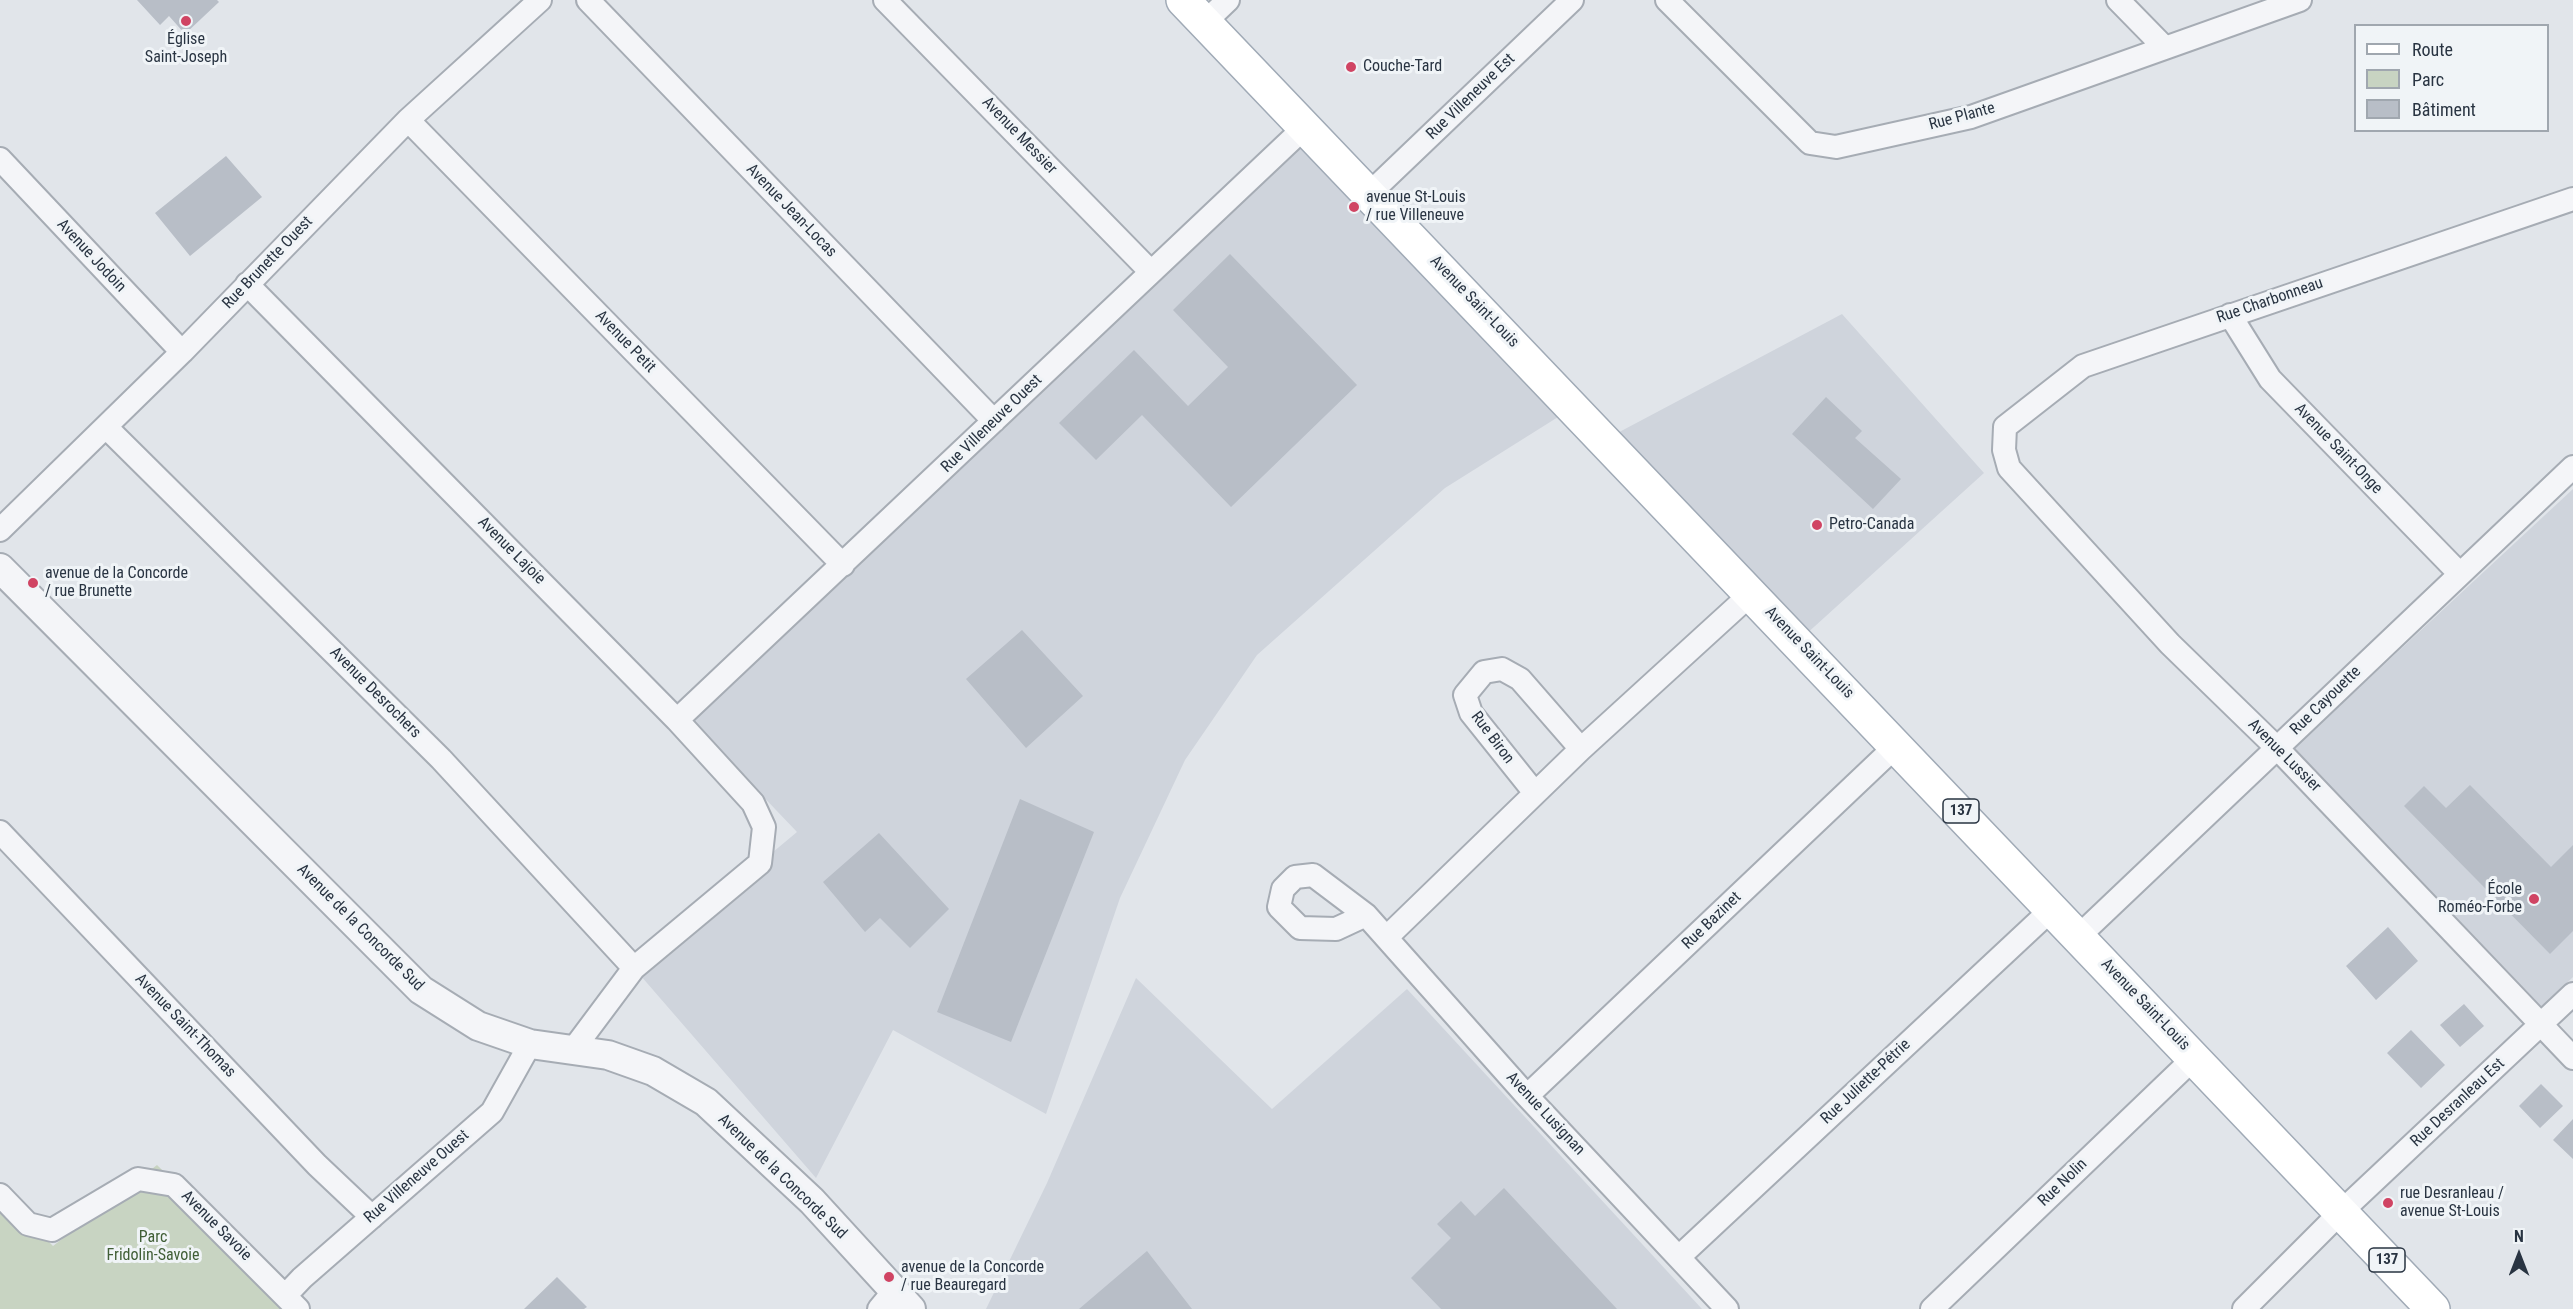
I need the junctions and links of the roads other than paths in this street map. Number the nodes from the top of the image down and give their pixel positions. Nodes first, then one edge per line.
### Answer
1 (540, 0) edge
2 (588, 0) edge
3 (885, 0) edge
4 (1572, 0) edge
5 (1667, 0) edge
6 (2118, 0) edge
7 (2300, 0) edge
8 (1205, 7) edge
9 (2165, 48) junction
10 (408, 120) junction
11 (1305, 126) junction
12 (0, 159) edge
13 (1370, 193) junction
14 (2573, 199) edge
15 (1151, 272) junction
16 (248, 284) junction
17 (2230, 315) junction
18 (182, 352) junction
19 (994, 421) junction
20 (106, 427) junction
21 (2004, 450) joint
22 (2573, 467) edge
23 (0, 530) edge
24 (843, 565) junction
25 (0, 568) edge
26 (2459, 573) junction
27 (1752, 593) junction
28 (677, 720) junction
29 (1897, 745) junction
30 (2277, 748) junction
31 (1581, 749) junction
32 (1535, 793) junction
33 (0, 832) edge
34 (2053, 908) junction
35 (1366, 915) dead end
36 (2079, 936) junction
37 (1387, 937) junction
38 (634, 968) junction
39 (2573, 994) edge
40 (2542, 1024) junction
41 (530, 1044) junction
42 (572, 1051) junction
43 (2195, 1057) junction
44 (2573, 1058) edge
45 (1527, 1096) junction
46 (0, 1195) edge
47 (2342, 1211) junction
48 (372, 1217) junction
49 (1679, 1257) junction
50 (292, 1302) edge
51 (895, 1303) edge
52 (1727, 1309) edge
53 (1932, 1309) edge
54 (2244, 1309) edge
55 (2433, 1309) edge

1 - 10 street, Rue Brunette Ouest
2 - 19 street, Avenue Jean-Locas
3 - 15 street, Avenue Messier
4 - 13 street, Rue Villeneuve Est
5 - 9 street, Rue Plante
6 - 9 street
7 - 9 street, Rue Plante
8 - 11 main road, Avenue Saint-Louis / 137
10 - 16 street, Rue Brunette Ouest
10 - 24 street, Avenue Petit
11 - 13 main road, Avenue Saint-Louis / 137
11 - 15 street, Rue Villeneuve Ouest
12 - 18 street, Avenue Jodoin
13 - 27 main road, Avenue Saint-Louis / 137
14 - 17 street, Rue Charbonneau
15 - 19 street, Rue Villeneuve Ouest
16 - 18 street, Rue Brunette Ouest
16 - 28 street, Avenue Lajoie
17 - 21 street, Rue Charbonneau
17 - 26 street, Avenue Saint-Onge
18 - 20 street, Rue Brunette Ouest
19 - 24 street, Rue Villeneuve Ouest
20 - 23 street, Rue Brunette Ouest
20 - 38 street, Avenue Desrochers
21 - 30 street, Avenue Lussier
22 - 26 street, Rue Cayouette
24 - 28 street, Rue Villeneuve Ouest
25 - 41 street, Avenue de la Concorde Sud
26 - 30 street, Rue Cayouette
27 - 29 main road, Avenue Saint-Louis / 137
27 - 31 street
28 - 38 street, Avenue Lajoie
29 - 34 main road, Avenue Saint-Louis / 137
29 - 45 street, Rue Bazinet
30 - 36 street, Rue Cayouette
30 - 40 street, Avenue Lussier
31 - 32 street
31 - 32 street, Rue Biron
32 - 37 street
33 - 48 street, Avenue Saint-Thomas
34 - 36 main road, Avenue Saint-Louis / 137
34 - 49 street, Rue Juliette-Pétrie
35 - 37 street, Avenue Lusignan
36 - 43 main road, Avenue Saint-Louis / 137
37 - 45 street, Avenue Lusignan
38 - 42 street
39 - 40 street, Rue Desranleau Est
40 - 44 street, Avenue Lussier
40 - 47 street, Rue Desranleau Est
41 - 42 street, Avenue de la Concorde Sud
41 - 48 street, Rue Villeneuve Ouest
42 - 51 street, Avenue de la Concorde Sud
43 - 47 main road, Avenue Saint-Louis / 137
43 - 53 street, Rue Nolin
45 - 49 street, Avenue Lusignan
46 - 50 street, Avenue Savoie
47 - 54 street, Rue Desranleau Est
47 - 55 main road, Avenue Saint-Louis / 137
48 - 50 street, Rue Villeneuve Ouest
49 - 52 street, Avenue Lusignan

